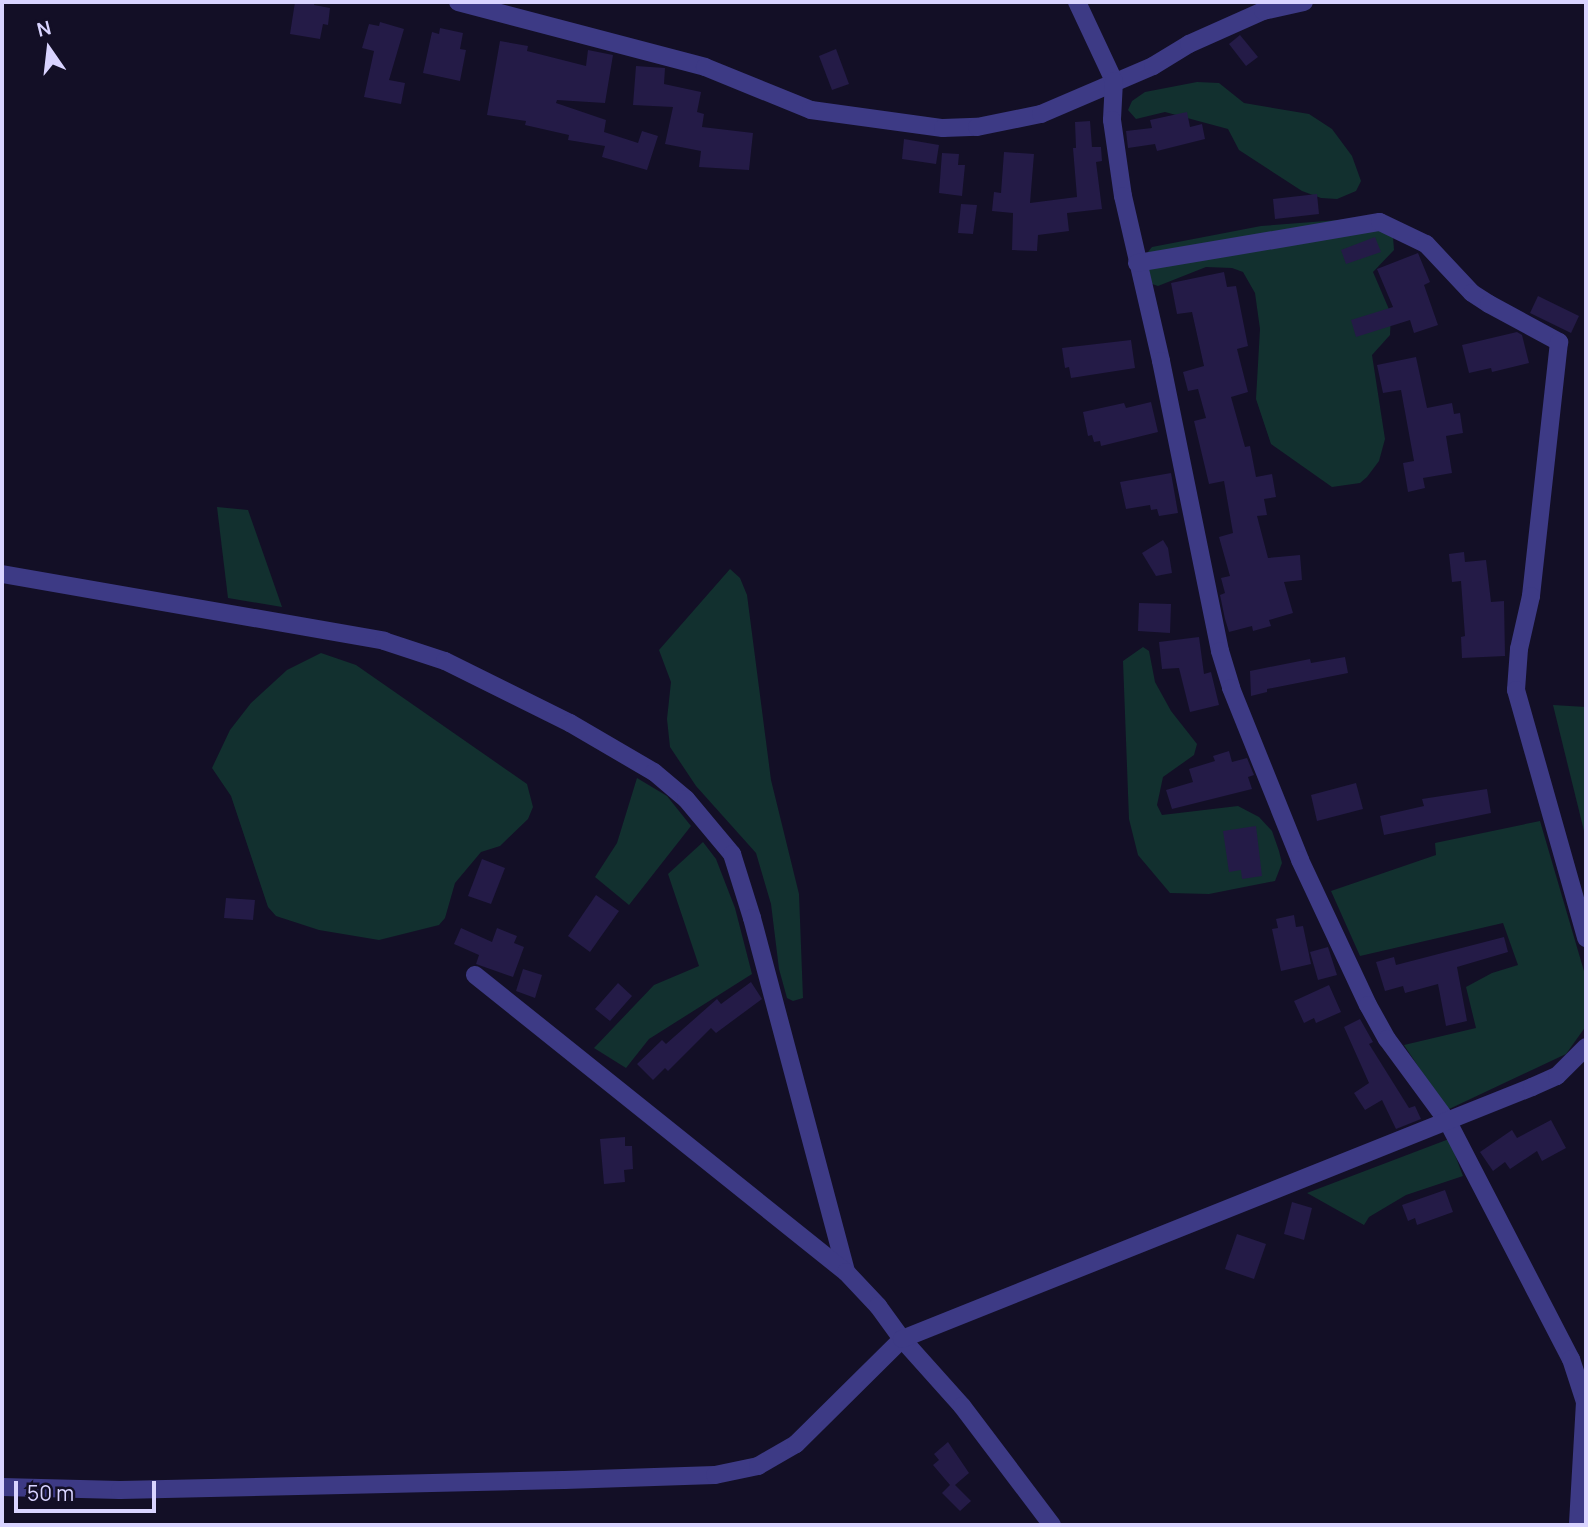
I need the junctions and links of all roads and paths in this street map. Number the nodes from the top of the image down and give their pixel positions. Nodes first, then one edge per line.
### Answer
1 (458, 2) edge
2 (1077, 2) edge
3 (1304, 2) edge
4 (1114, 81) junction
5 (1137, 263) junction
6 (2, 574) edge
7 (1586, 938) edge
8 (475, 975) dead end
9 (1586, 1047) edge
10 (1448, 1122) junction
11 (846, 1272) junction
12 (902, 1339) junction
13 (2, 1487) edge
14 (1052, 1525) edge
15 (1578, 1525) edge

1 - 4 street
2 - 4 street
3 - 4 street
4 - 5 street
5 - 7 street
5 - 10 street
6 - 11 street
8 - 11 street
9 - 10 street
10 - 12 street
10 - 15 street
11 - 12 street
12 - 13 street
12 - 14 street

